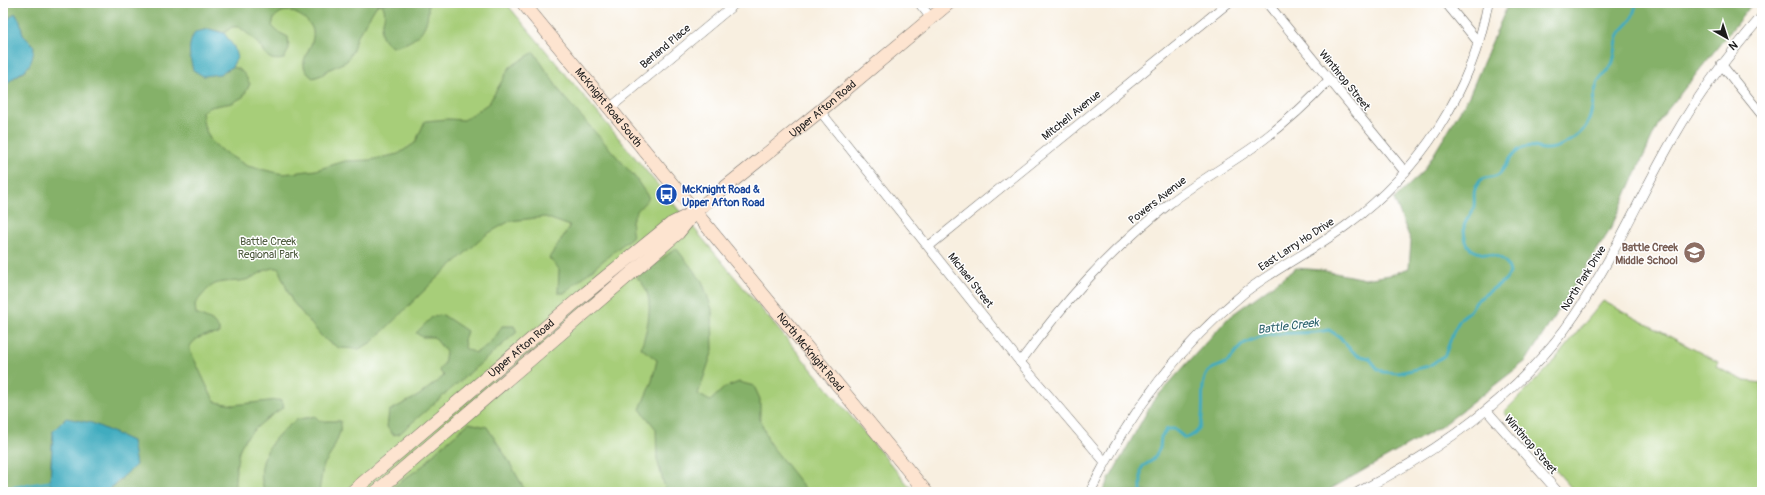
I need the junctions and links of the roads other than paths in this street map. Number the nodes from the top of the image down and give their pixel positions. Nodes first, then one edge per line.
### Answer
1 (736, 3) edge
2 (919, 3) edge
3 (949, 3) edge
4 (1228, 3) edge
5 (1267, 3) edge
6 (1446, 3) edge
7 (1488, 3) edge
8 (527, 4) edge
9 (1762, 16) edge
10 (931, 18) junction
11 (1478, 43) junction
12 (1721, 64) junction
13 (1329, 80) junction
14 (610, 108) junction
15 (820, 111) junction
16 (1762, 115) edge
17 (1405, 172) junction
18 (695, 212) junction
19 (929, 246) junction
20 (1020, 362) junction
21 (1486, 411) junction
22 (1105, 462) junction
23 (352, 492) edge
24 (376, 492) edge
25 (926, 492) edge
26 (1090, 492) edge
27 (1358, 492) edge
28 (1558, 492) edge

1 - 14 street, Berland Place
2 - 10 street
3 - 10 street, Upper Afton Road
4 - 19 street, Mitchell Avenue
5 - 13 street, Winthrop Street
6 - 11 street
7 - 11 street, East Larry Ho Drive
8 - 14 street, McKnight Road South
9 - 12 street, North Park Drive
10 - 15 street, Upper Afton Road
11 - 17 street, East Larry Ho Drive
12 - 16 street
12 - 21 street, North Park Drive
13 - 17 street, Winthrop Street
13 - 20 street, Powers Avenue
14 - 18 street, McKnight Road South
15 - 18 street, Upper Afton Road
15 - 19 street, Michael Street
17 - 22 street, East Larry Ho Drive
18 - 23 street, Upper Afton Road
18 - 24 street, Upper Afton Road
18 - 25 street, North McKnight Road
19 - 20 street, Michael Street
20 - 22 street, Michael Street
21 - 27 street, North Park Drive
21 - 28 street, Winthrop Street
22 - 26 street, East Larry Ho Drive

